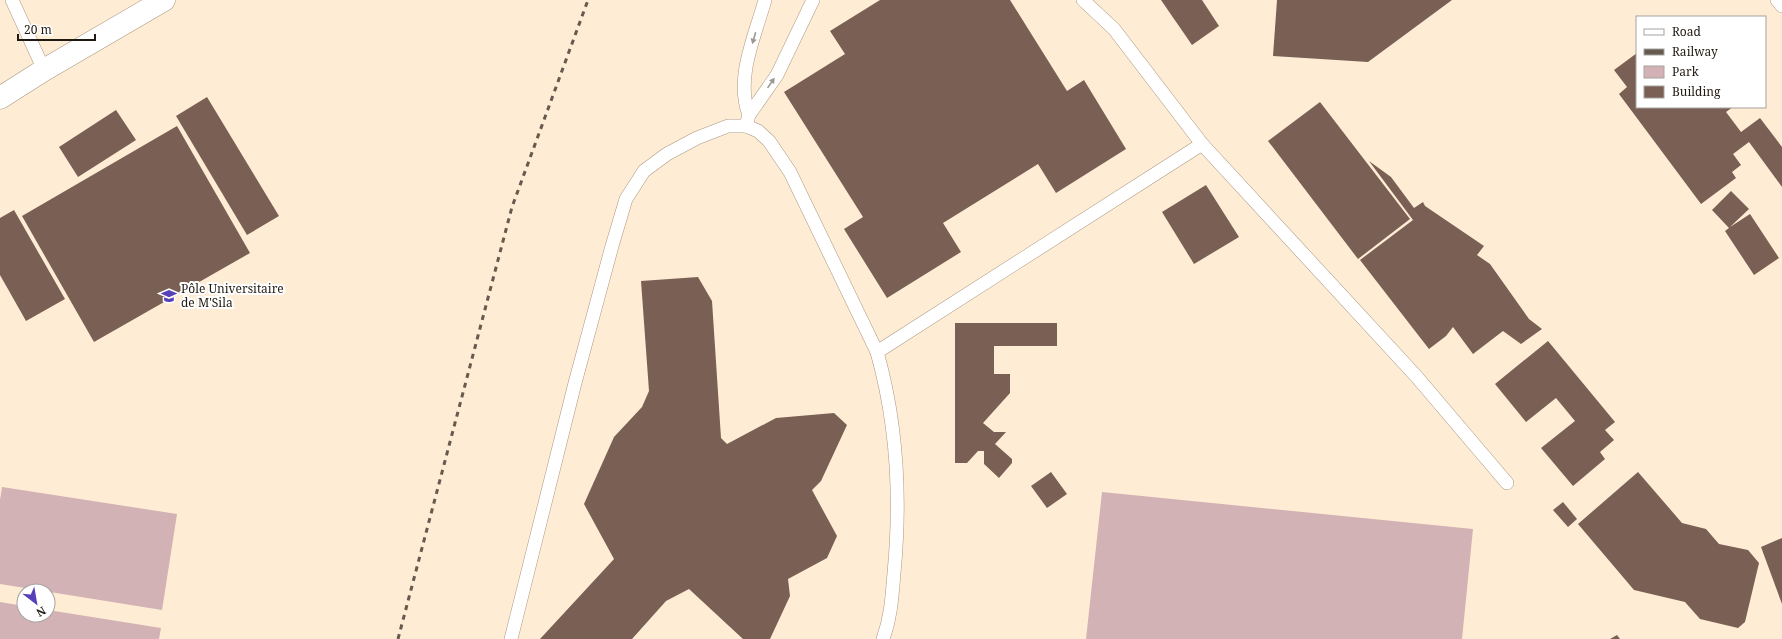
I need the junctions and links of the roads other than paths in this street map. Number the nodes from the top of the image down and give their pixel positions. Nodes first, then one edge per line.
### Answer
1 (12, 0) edge
2 (164, 0) edge
3 (765, 0) edge
4 (814, 0) edge
5 (1083, 0) edge
6 (1777, 0) edge
7 (1782, 6) edge
8 (44, 70) junction
9 (0, 98) edge
10 (747, 120) junction
11 (1202, 144) junction
12 (877, 352) junction
13 (1508, 483) dead end
14 (511, 639) edge
15 (882, 639) edge

1 - 8 lane
2 - 8 street
3 -> 10 lane
10 -> 4 lane
5 - 11 lane
6 - 7 lane
8 - 9 street
10 - 12 lane
10 - 14 lane
11 - 12 lane
11 - 13 lane
12 - 15 lane

